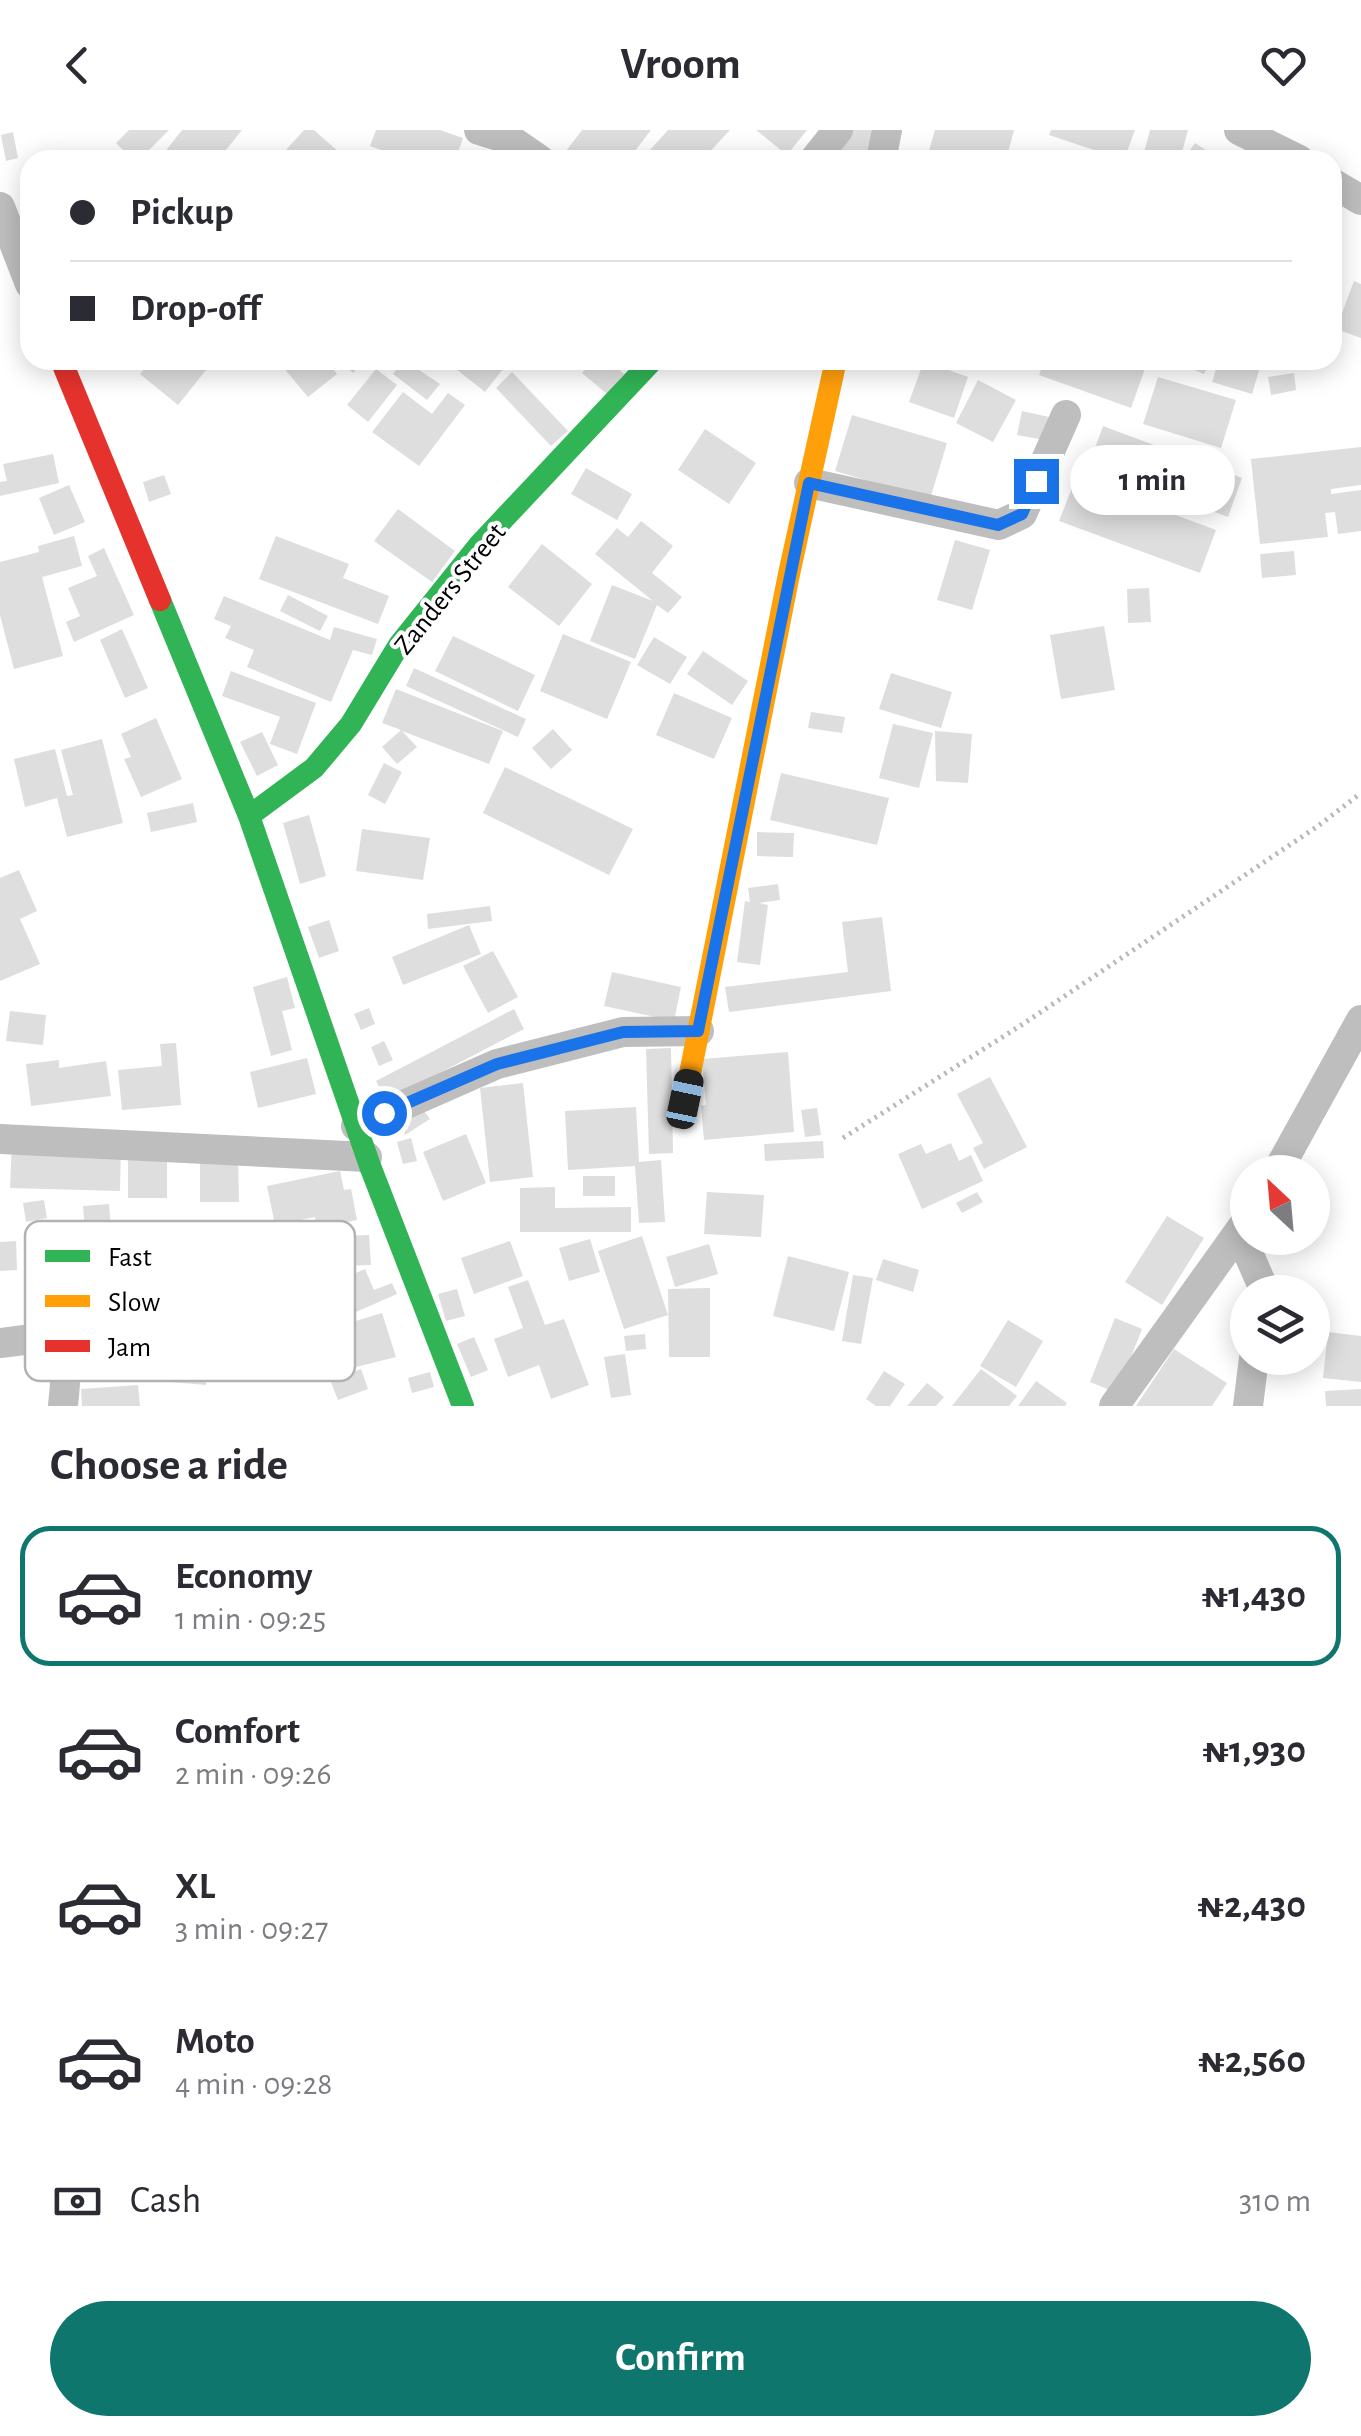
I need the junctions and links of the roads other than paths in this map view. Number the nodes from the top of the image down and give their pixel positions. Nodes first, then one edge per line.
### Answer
1 (478, 130) edge
2 (838, 130) edge
3 (1239, 130) edge
4 (526, 150) edge
5 (822, 150) edge
6 (1279, 150) edge
7 (0, 207) edge
8 (17, 268) edge
9 (66, 370) edge
10 (644, 370) edge
11 (834, 370) edge
12 (1066, 415) dead end
13 (809, 483) junction
14 (250, 816) junction
15 (1361, 1020) edge
16 (698, 1031) junction
17 (685, 1099) dead end
18 (356, 1126) junction
19 (0, 1139) edge
20 (1286, 1155) edge
21 (367, 1157) junction
22 (1230, 1244) edge
23 (25, 1340) edge
24 (0, 1343) edge
25 (1252, 1375) edge
26 (65, 1381) edge
27 (63, 1406) edge
28 (463, 1406) edge
29 (1114, 1406) edge
30 (1248, 1406) edge

1 - 4 street
2 - 5 street
3 - 6 street
7 - 8 street
9 - 14 street
10 - 14 street, Zanders Street
11 - 13 street
12 - 13 street
13 - 16 street
14 - 18 street
15 - 20 street
16 - 17 street
16 - 18 street
18 - 21 street
19 - 21 street
21 - 28 street
22 - 29 street
23 - 24 street
25 - 30 street
26 - 27 street

